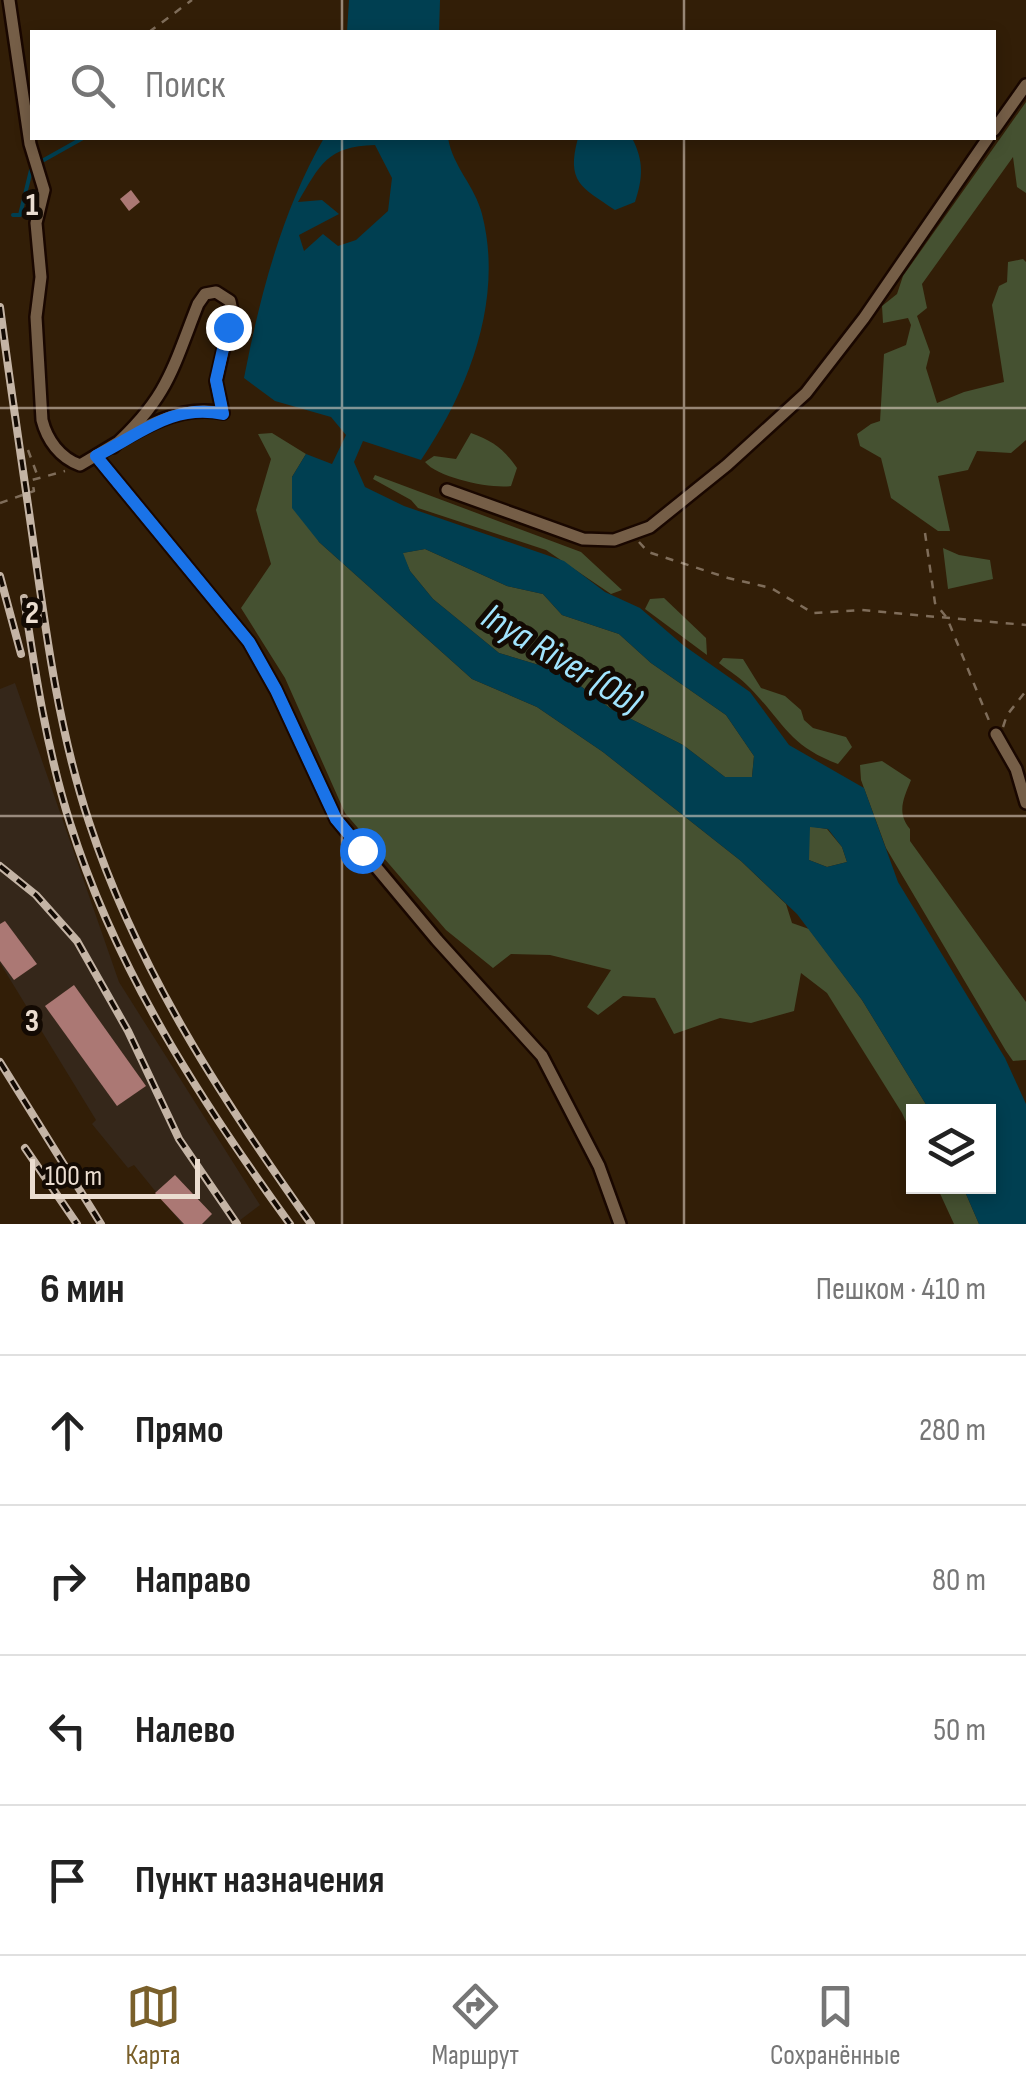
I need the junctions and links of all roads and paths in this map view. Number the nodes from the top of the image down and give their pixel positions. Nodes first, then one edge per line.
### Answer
1 (9, 0) edge
2 (192, 0) edge
3 (151, 30) edge
4 (1026, 85) edge
5 (996, 127) edge
6 (987, 140) edge
7 (113, 448) junction
8 (28, 450) dead end
9 (96, 456) junction
10 (80, 465) junction
11 (39, 479) junction
12 (447, 490) dead end
13 (0, 503) edge
14 (925, 533) dead end
15 (632, 535) junction
16 (946, 618) junction
17 (1026, 626) edge
18 (1026, 691) edge
19 (998, 736) junction
20 (1026, 803) edge
21 (620, 1224) edge

1 - 10 street
2 - 3 path
4 - 5 street
6 - 15 street
7 - 7 street
7 - 9 street
8 - 11 path
9 - 10 street
9 - 21 street
10 - 11 path
11 - 13 path
12 - 15 street
14 - 16 path
15 - 16 path
16 - 17 path
16 - 19 path
18 - 19 path
19 - 20 street

